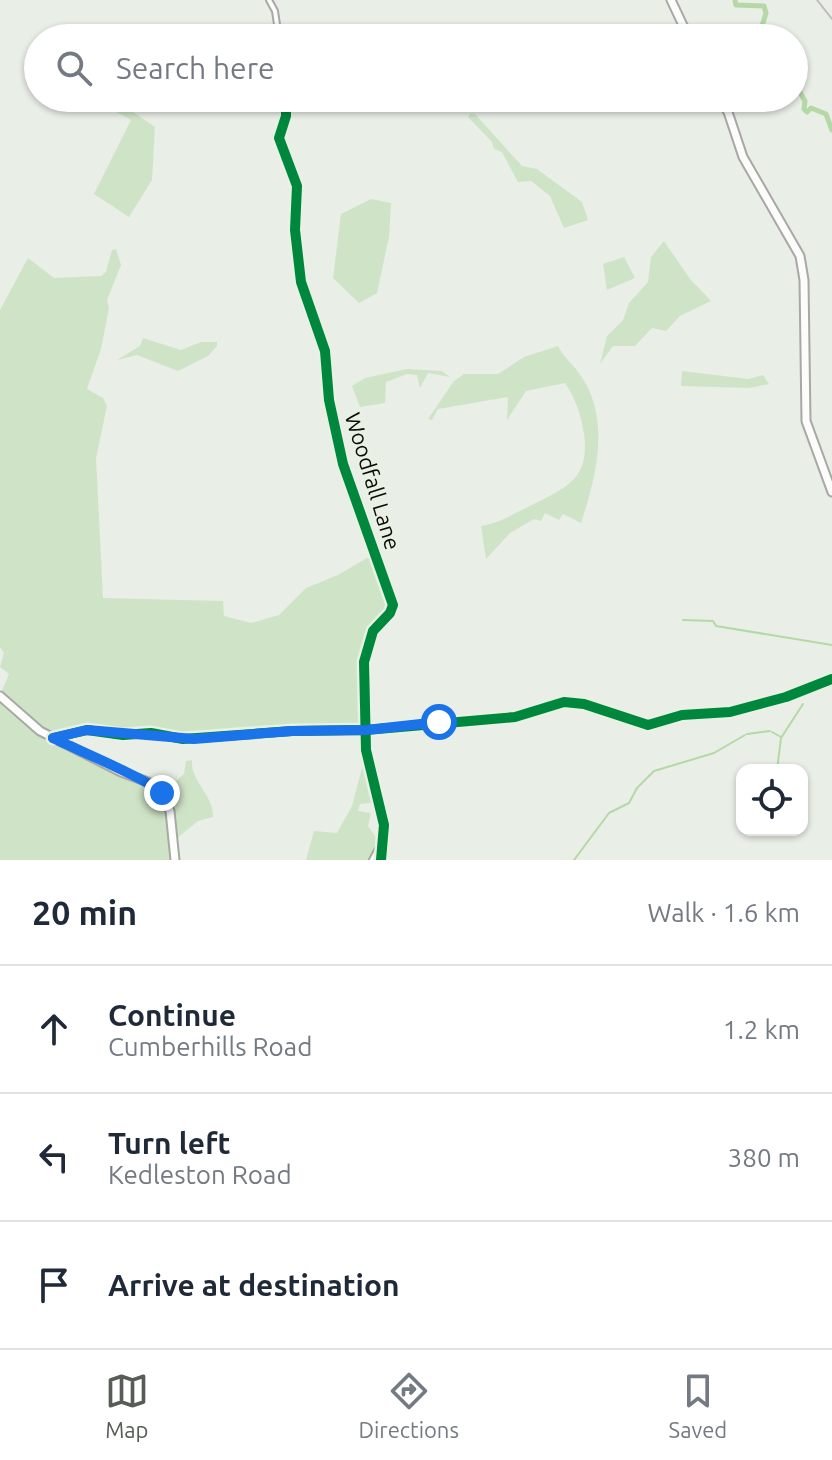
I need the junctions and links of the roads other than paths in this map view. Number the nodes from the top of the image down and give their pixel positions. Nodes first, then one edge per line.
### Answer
1 (269, 0) edge
2 (671, 0) edge
3 (277, 24) edge
4 (682, 24) edge
5 (286, 112) edge
6 (728, 112) edge
7 (832, 492) edge
8 (832, 679) edge
9 (0, 696) edge
10 (366, 730) junction
11 (53, 738) junction
12 (382, 844) junction
13 (175, 860) edge
14 (372, 860) edge
15 (381, 860) edge

1 - 3 street
2 - 4 street
5 - 10 street, Woodfall Lane
6 - 7 street
8 - 10 street
9 - 11 street
10 - 11 street
10 - 12 street
11 - 13 street
12 - 14 street
12 - 15 street

